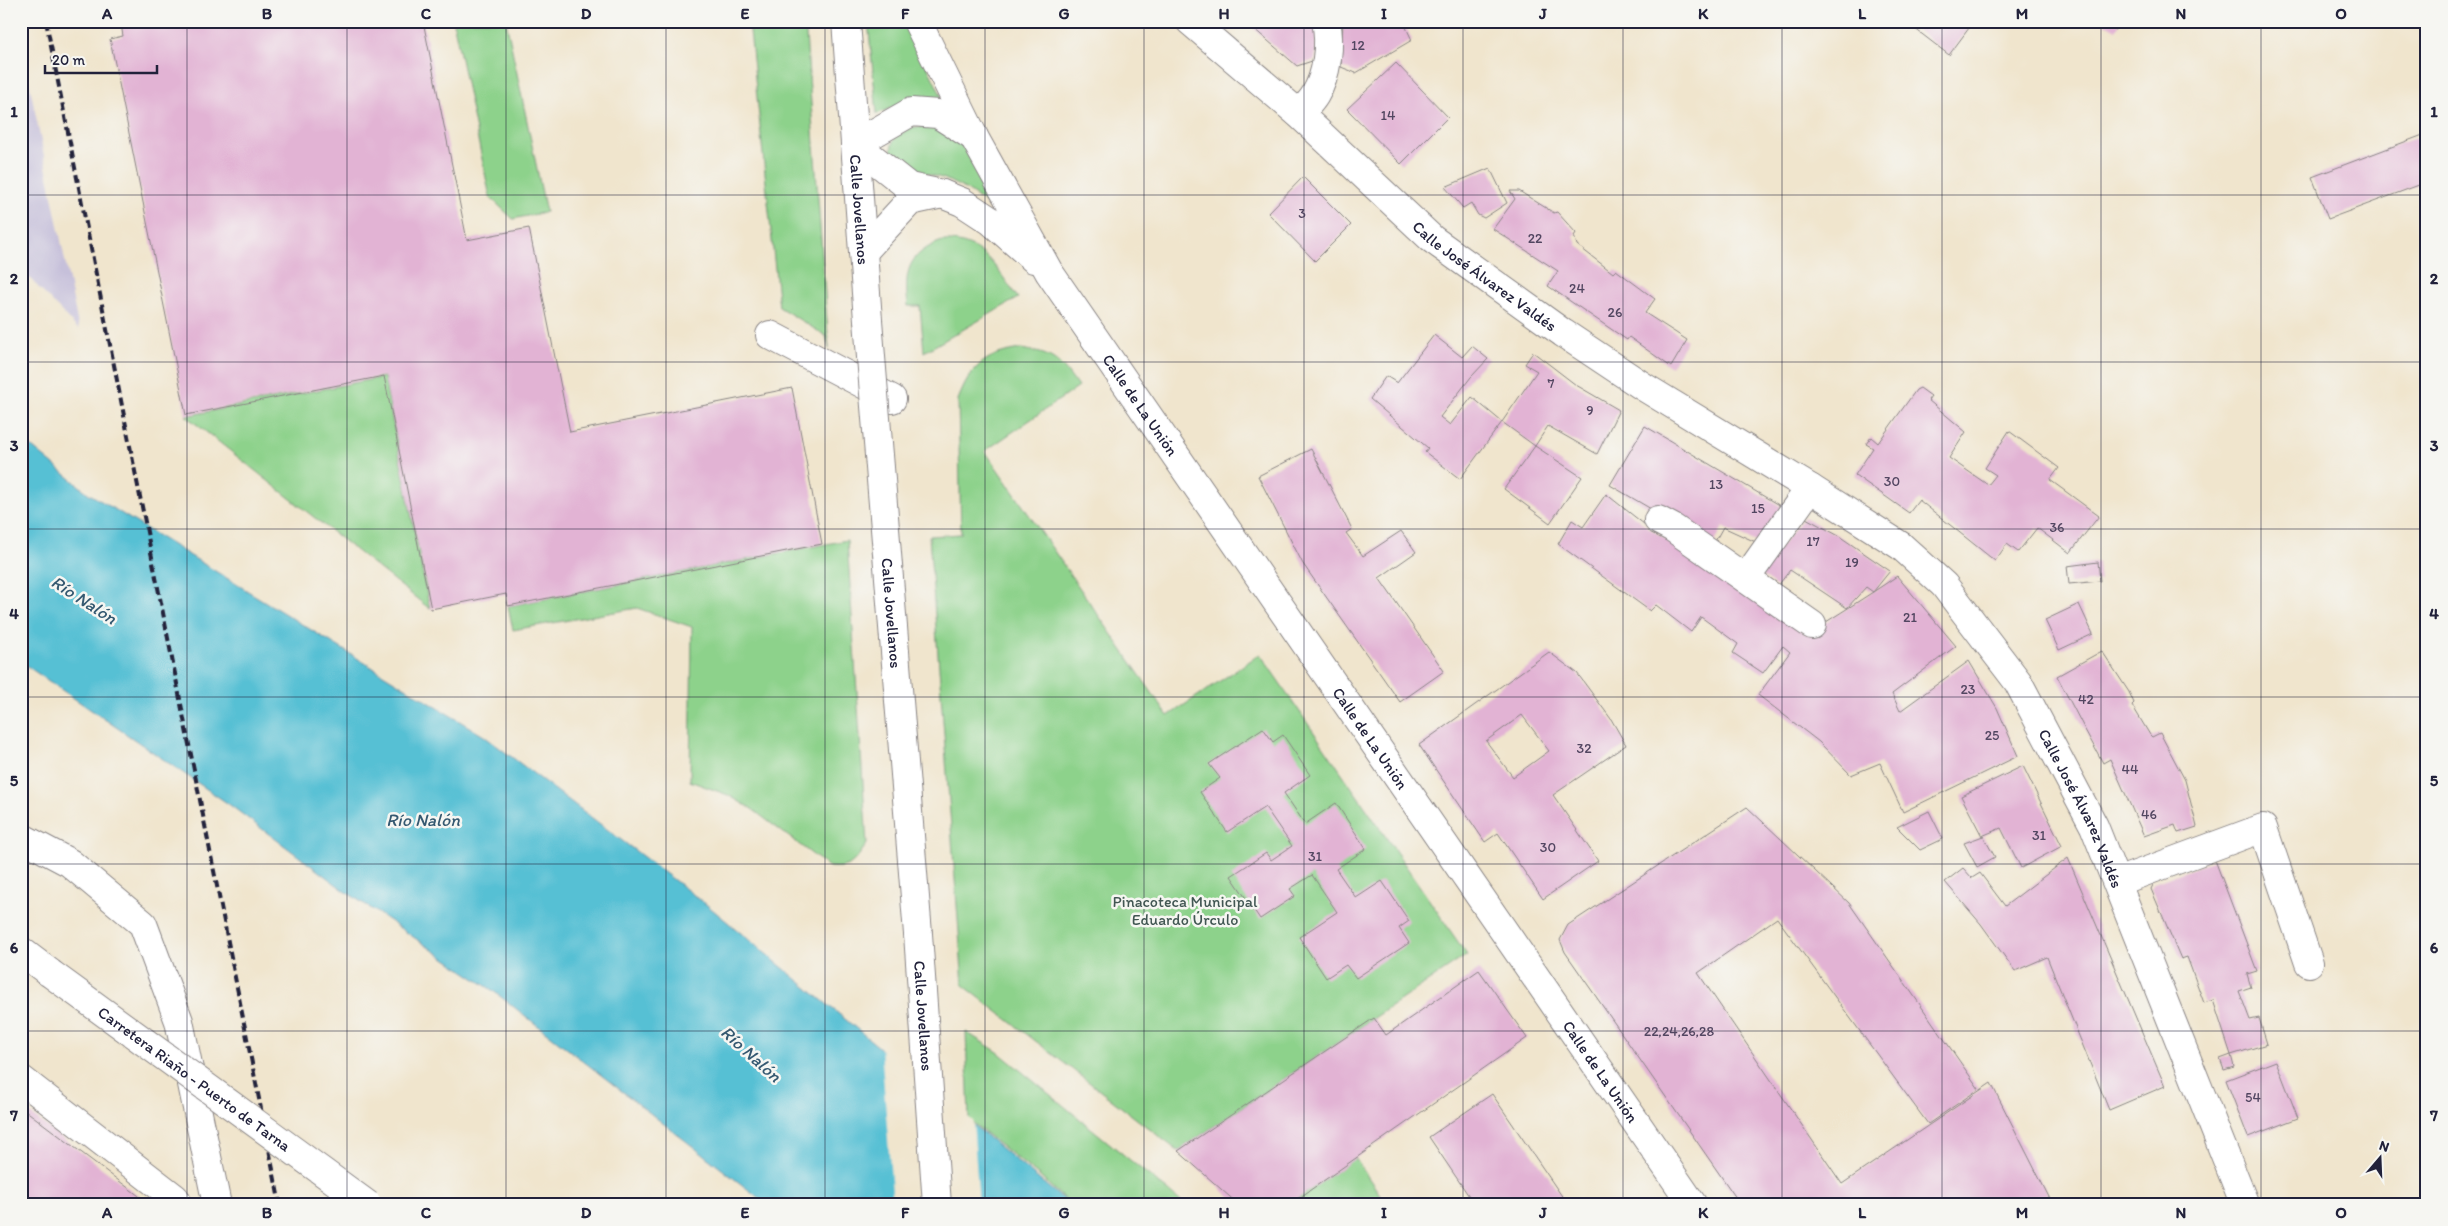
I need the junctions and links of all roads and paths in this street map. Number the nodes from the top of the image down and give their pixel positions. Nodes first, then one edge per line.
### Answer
1 (846, 21) edge
2 (917, 21) edge
3 (1190, 21) edge
4 (1326, 21) edge
5 (1299, 114) junction
6 (974, 137) junction
7 (855, 144) junction
8 (942, 194) junction
9 (864, 252) junction
10 (1049, 272) junction
11 (770, 335) dead end
12 (892, 399) dead end
13 (1810, 488) junction
14 (1658, 520) dead end
15 (1746, 578) junction
16 (1812, 625) dead end
17 (21, 837) edge
18 (2117, 882) junction
19 (21, 951) edge
20 (2309, 963) dead end
21 (21, 1079) edge
22 (178, 1205) edge
23 (217, 1205) edge
24 (368, 1205) edge
25 (937, 1205) edge
26 (1693, 1205) edge
27 (2245, 1205) edge

1 - 7 main road, Calle Jovellanos
2 - 6 main road, Calle de La Unión
3 - 5 main road, Calle José Álvarez Valdés
4 - 5 main road
5 - 13 main road, Calle José Álvarez Valdés
6 - 7 main road, Calle de La Unión
6 - 10 main road, Calle de La Unión
7 - 8 main road, Calle de La Unión
7 - 9 main road, Calle Jovellanos
8 - 9 main road
8 - 10 main road, Calle de La Unión
9 - 25 main road, Calle Jovellanos, bridge
10 - 26 main road, Calle de La Unión
11 - 12 main road
13 - 15 main road
13 - 18 main road, Calle José Álvarez Valdés
14 - 15 main road
15 - 16 main road
17 - 23 main road
18 - 20 main road
18 - 27 main road, Calle José Álvarez Valdés
19 - 24 main road, Carretera Riaño - Puerto de Tarna, bridge
21 - 22 main road

